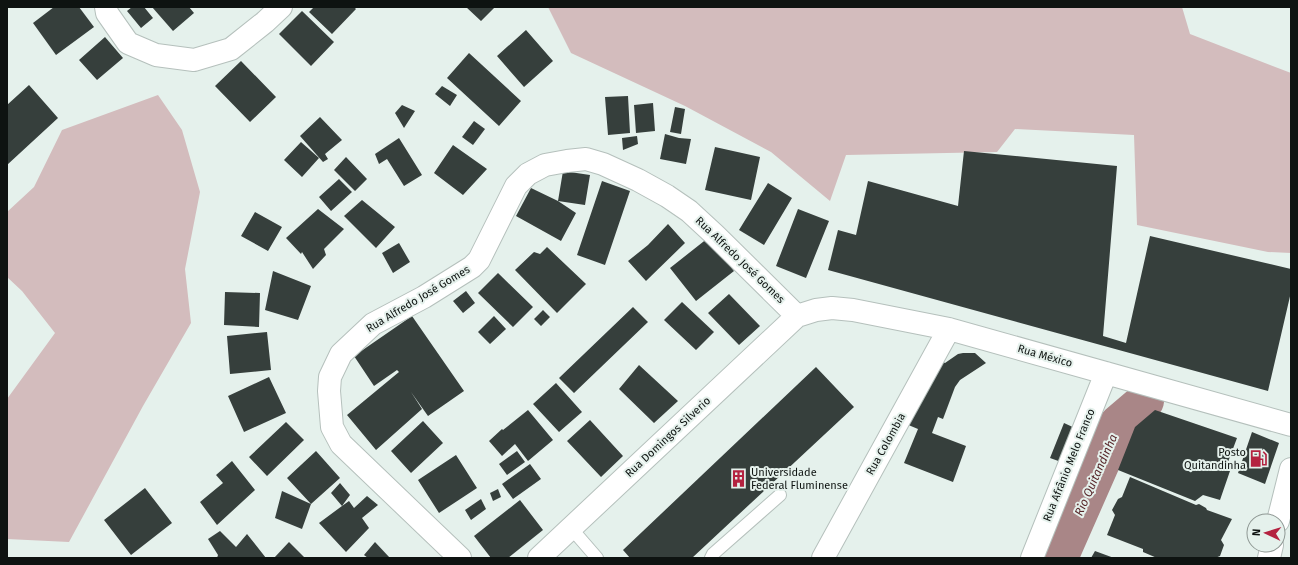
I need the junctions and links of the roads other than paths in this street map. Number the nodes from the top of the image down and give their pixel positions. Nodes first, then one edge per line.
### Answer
1 (106, 7) edge
2 (281, 7) edge
3 (797, 316) junction
4 (949, 329) junction
5 (1106, 373) junction
6 (1291, 425) edge
7 (1291, 468) edge
8 (780, 495) dead end
9 (1280, 513) edge
10 (571, 528) junction
11 (460, 558) edge
12 (539, 558) edge
13 (597, 558) edge
14 (711, 558) edge
15 (823, 558) edge
16 (1032, 558) edge

1 - 2 street
3 - 4 street, Rua México
3 - 10 street, Rua Domingos Silverio
3 - 11 street, Rua Alfredo José Gomes
4 - 5 street, Rua México
4 - 15 street, Rua Colombia
5 - 6 street, Rua México
5 - 16 street, Rua Afrânio Melo Franco
7 - 9 street
8 - 14 lane
10 - 12 street, Rua Domingos Silverio
10 - 13 lane

